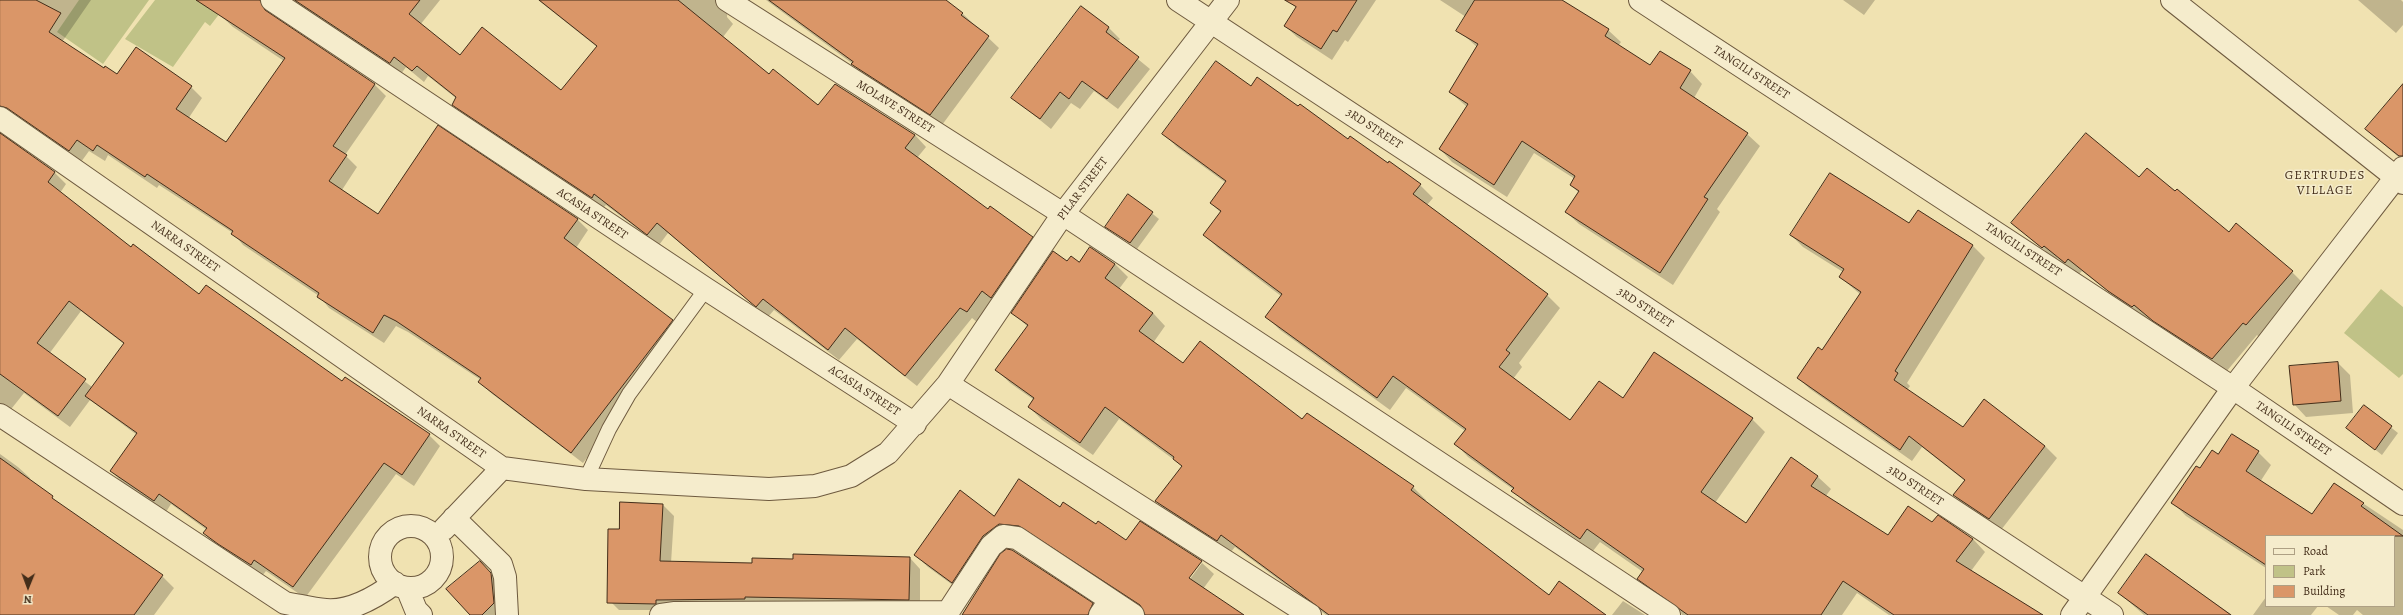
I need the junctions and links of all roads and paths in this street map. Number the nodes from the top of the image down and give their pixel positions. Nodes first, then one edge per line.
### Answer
1 (272, 0) edge
2 (727, 0) edge
3 (1178, 0) edge
4 (1228, 0) edge
5 (1640, 0) edge
6 (2172, 0) edge
7 (1210, 22) junction
8 (0, 118) edge
9 (2401, 176) edge
10 (1063, 214) junction
11 (706, 289) junction
12 (948, 384) junction
13 (2234, 388) junction
14 (0, 415) edge
15 (915, 424) junction
16 (502, 468) junction
17 (586, 479) junction
18 (2403, 504) edge
19 (454, 518) junction
20 (436, 537) junction
21 (401, 586) junction
22 (2084, 597) junction
23 (1105, 608) edge
24 (791, 614) edge
25 (947, 614) edge
26 (421, 615) edge
27 (507, 615) edge
28 (661, 615) edge
29 (1133, 615) edge
30 (1310, 615) edge
31 (1669, 615) edge
32 (2072, 615) edge
33 (2112, 615) edge

1 - 11 street, ACASIA STREET
2 - 10 street, MOLAVE STREET
3 - 7 street, 3RD STREET
4 - 7 street, PILAR STREET
5 - 13 street, TANGILI STREET
6 - 9 street
7 - 10 street, PILAR STREET
7 - 22 street, 3RD STREET
8 - 16 street, NARRA STREET
9 - 13 street
10 - 12 street, PILAR STREET
10 - 31 street, MOLAVE STREET
11 - 15 street, ACASIA STREET
11 - 17 lane
12 - 15 street, NARRA STREET
12 - 30 street
13 - 18 street, TANGILI STREET
13 - 22 street
14 - 21 street
15 - 17 street, NARRA STREET
16 - 17 street, NARRA STREET
16 - 19 street
19 - 20 street
19 - 27 street
20 - 21 street
20 - 21 street
21 - 26 street
22 - 32 street
22 - 33 street, 3RD STREET
23 - 25 street
23 - 29 street
24 - 25 street
24 - 28 street

